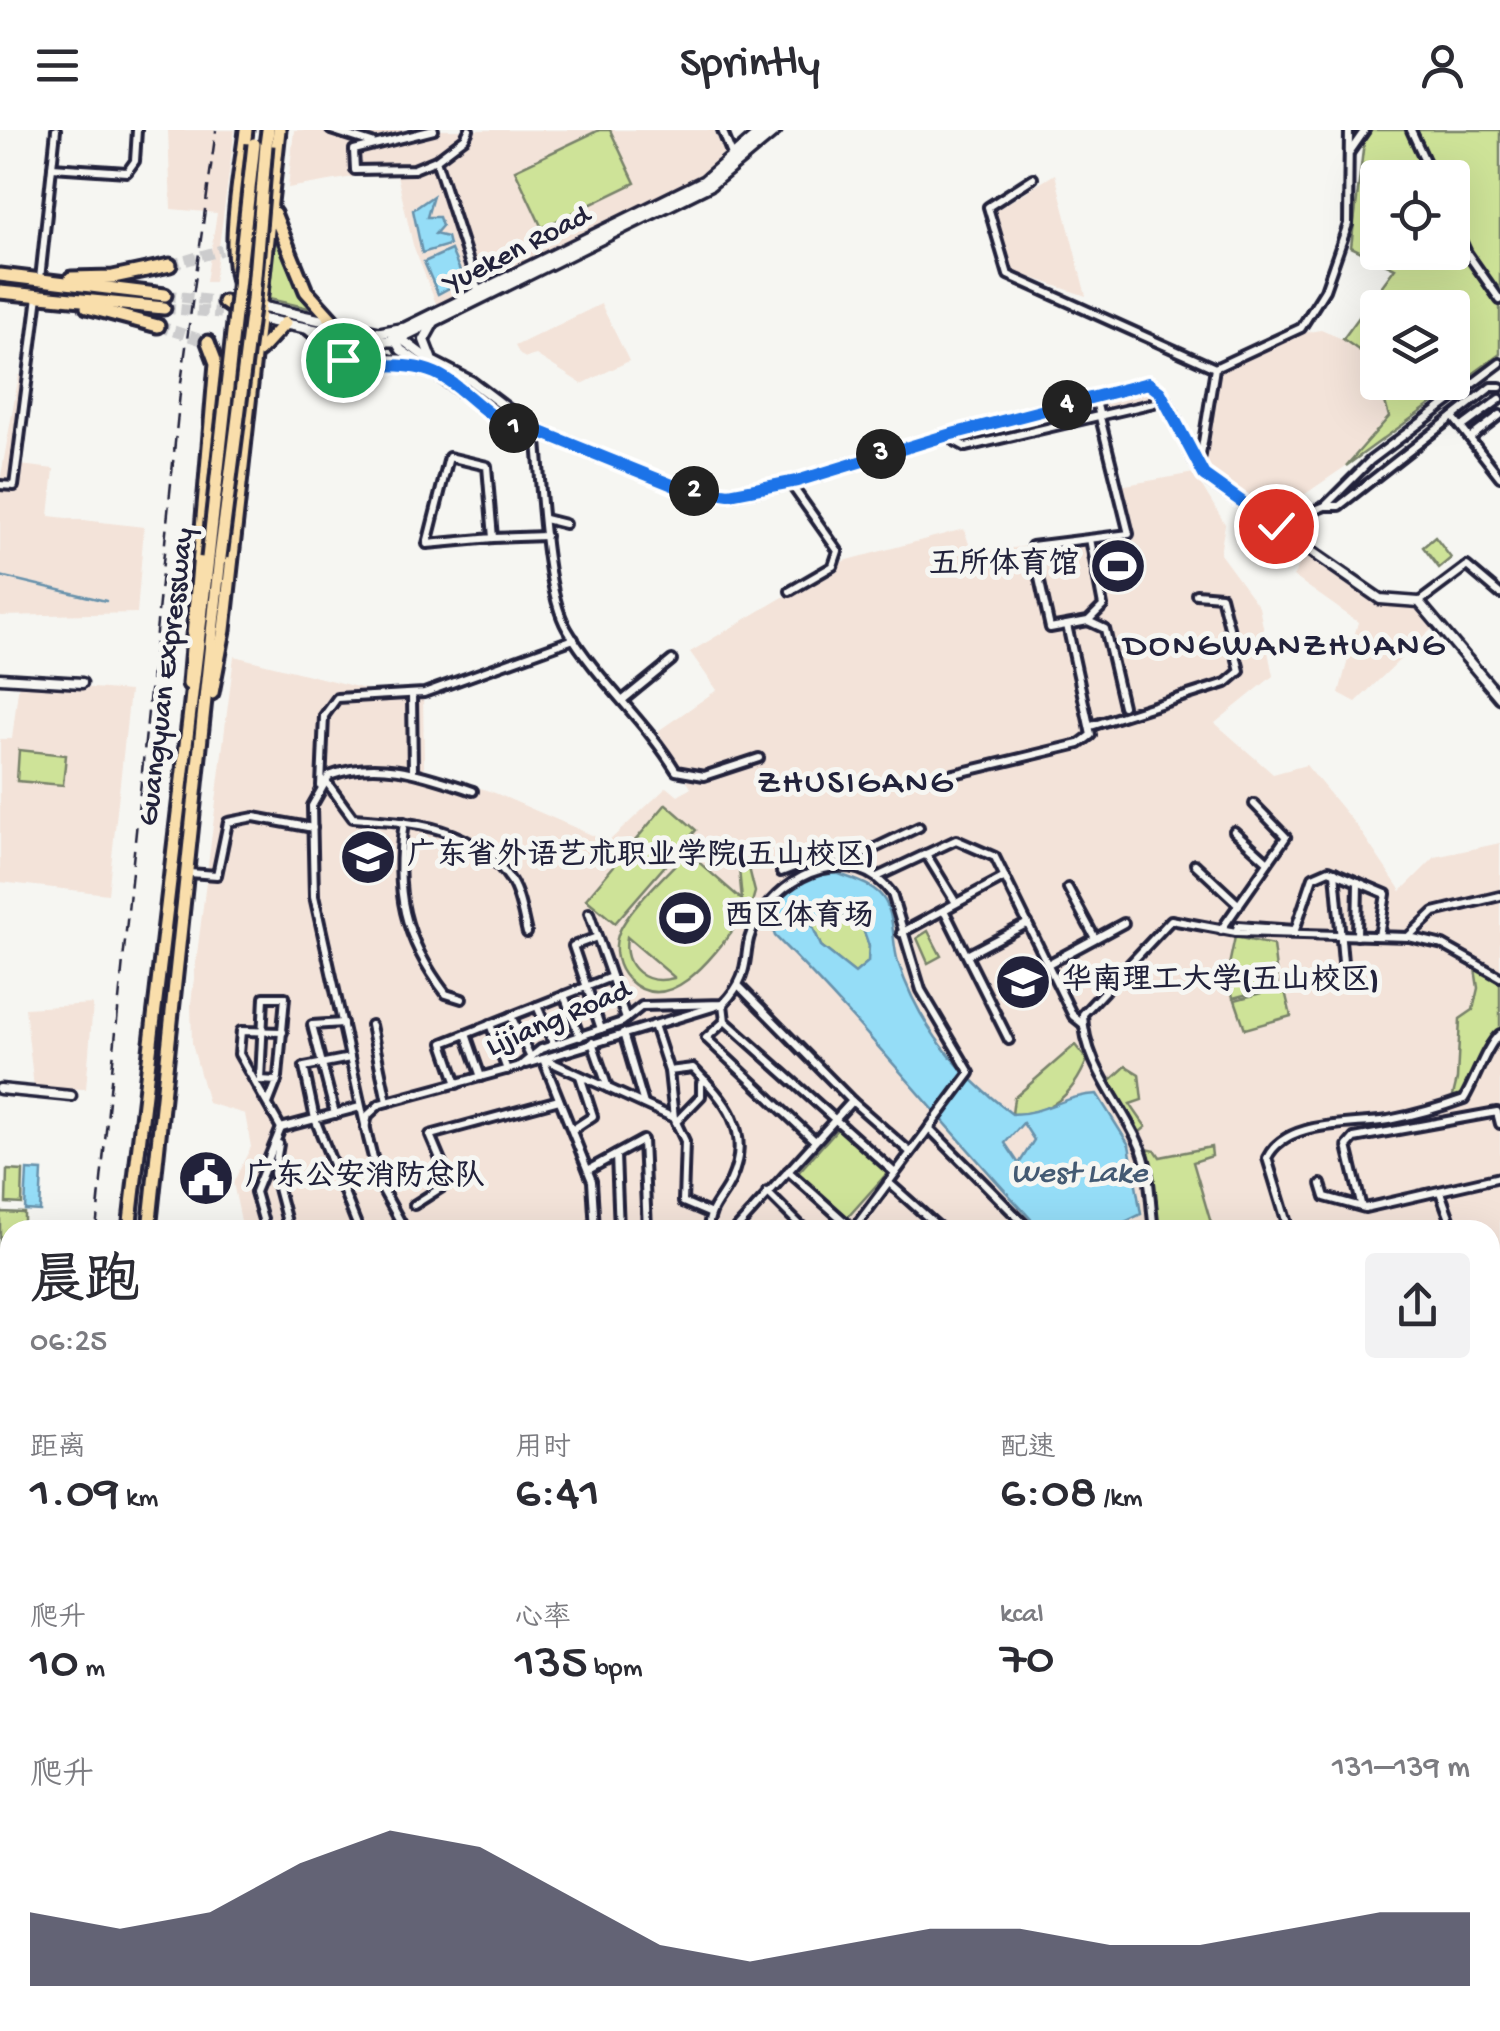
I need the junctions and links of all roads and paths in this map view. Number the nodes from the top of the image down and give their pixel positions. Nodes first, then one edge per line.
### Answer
1 (56, 130) edge
2 (137, 130) edge
3 (246, 130) edge
4 (256, 130) edge
5 (268, 130) edge
6 (279, 130) edge
7 (331, 130) edge
8 (434, 130) edge
9 (469, 130) edge
10 (722, 130) edge
11 (763, 130) edge
12 (776, 130) edge
13 (1349, 130) edge
14 (1366, 130) edge
15 (1412, 130) edge
16 (374, 144) junction
17 (260, 145) junction
18 (1348, 154) junction
19 (733, 158) junction
20 (436, 160) junction
21 (1425, 160) edge
22 (52, 167) junction
23 (1033, 178) dead end
24 (272, 206) junction
25 (236, 224) junction
26 (270, 230) junction
27 (222, 250) dead end
28 (1470, 256) edge
29 (170, 264) tunnel mouth
30 (0, 275) edge
31 (265, 276) junction
32 (40, 280) junction
33 (478, 290) junction
34 (0, 292) edge
35 (38, 296) junction
36 (1500, 300) edge
37 (222, 308) tunnel mouth
38 (241, 310) junction
39 (261, 313) junction
40 (334, 322) junction
41 (434, 322) junction
42 (285, 323) junction
43 (158, 326) tunnel mouth
44 (302, 326) junction
45 (316, 328) junction
46 (396, 337) junction
47 (208, 342) dead end
48 (390, 362) junction
49 (433, 362) junction
50 (1500, 363) edge
51 (254, 364) junction
52 (1215, 368) junction
53 (436, 373) junction
54 (1500, 387) edge
55 (211, 398) junction
56 (1095, 398) junction
57 (1500, 399) edge
58 (1154, 403) dead end
59 (249, 404) junction
60 (1500, 415) edge
61 (1453, 417) junction
62 (1100, 418) junction
63 (1462, 428) junction
64 (536, 430) junction
65 (1470, 438) junction
66 (954, 440) dead end
67 (206, 447) junction
68 (243, 452) junction
69 (1199, 469) junction
70 (1500, 477) edge
71 (790, 483) junction
72 (0, 485) edge
73 (1325, 506) junction
74 (544, 519) junction
75 (565, 524) dead end
76 (1276, 526) junction
77 (546, 536) junction
78 (494, 538) junction
79 (1090, 538) junction
80 (214, 557) junction
81 (790, 591) dead end
82 (1196, 594) dead end
83 (1500, 594) edge
84 (1420, 602) junction
85 (1088, 621) junction
86 (1066, 625) junction
87 (574, 639) junction
88 (672, 660) dead end
89 (0, 678) edge
90 (82, 683) dead end
91 (412, 694) junction
92 (1500, 698) edge
93 (624, 700) junction
94 (1124, 706) dead end
95 (190, 718) junction
96 (204, 721) junction
97 (1091, 726) junction
98 (759, 758) dead end
99 (413, 772) junction
100 (933, 778) dead end
101 (326, 781) junction
102 (321, 790) junction
103 (473, 790) dead end
104 (1254, 804) dead end
105 (404, 822) junction
106 (919, 826) dead end
107 (313, 828) junction
108 (1234, 830) dead end
109 (926, 854) junction
110 (1268, 862) junction
111 (1196, 864) dead end
112 (781, 872) dead end
113 (1335, 872) junction
114 (190, 873) junction
115 (876, 877) junction
116 (1005, 877) junction
117 (1358, 882) junction
118 (1068, 888) dead end
119 (1500, 896) edge
120 (956, 904) junction
121 (1239, 905) junction
122 (944, 910) junction
123 (590, 913) dead end
124 (1028, 923) junction
125 (1124, 923) dead end
126 (1222, 930) junction
127 (1236, 932) junction
128 (527, 933) dead end
129 (901, 934) junction
130 (1337, 936) junction
131 (1357, 936) junction
132 (1379, 936) junction
133 (597, 937) junction
134 (1408, 937) junction
135 (1096, 938) junction
136 (966, 955) junction
137 (1048, 964) junction
138 (611, 977) junction
139 (1500, 977) edge
140 (1344, 985) dead end
141 (586, 987) junction
142 (740, 987) junction
143 (564, 995) junction
144 (462, 999) dead end
145 (723, 1004) junction
146 (537, 1006) junction
147 (512, 1016) junction
148 (626, 1019) junction
149 (725, 1021) junction
150 (343, 1023) junction
151 (490, 1024) junction
152 (371, 1025) dead end
153 (654, 1025) junction
154 (1084, 1028) junction
155 (602, 1030) junction
156 (262, 1032) junction
157 (283, 1032) junction
158 (623, 1033) junction
159 (466, 1034) junction
160 (1500, 1034) edge
161 (580, 1037) junction
162 (1009, 1040) dead end
163 (592, 1042) junction
164 (554, 1045) junction
165 (350, 1058) junction
166 (531, 1058) junction
167 (542, 1058) junction
168 (322, 1064) junction
169 (520, 1066) junction
170 (507, 1070) junction
171 (669, 1071) junction
172 (580, 1075) junction
173 (481, 1077) junction
174 (277, 1080) junction
175 (706, 1081) junction
176 (457, 1084) junction
177 (608, 1088) junction
178 (0, 1089) edge
179 (70, 1096) dead end
180 (559, 1100) junction
181 (852, 1101) junction
182 (384, 1103) junction
183 (268, 1104) junction
184 (644, 1104) junction
185 (360, 1107) junction
186 (335, 1114) junction
187 (315, 1120) junction
188 (675, 1120) junction
189 (834, 1121) junction
190 (1500, 1124) edge
191 (282, 1128) junction
192 (365, 1128) junction
193 (929, 1128) junction
194 (572, 1130) junction
195 (815, 1141) junction
196 (910, 1152) junction
197 (616, 1155) junction
198 (588, 1170) junction
199 (788, 1171) junction
200 (895, 1173) junction
201 (1500, 1176) edge
202 (888, 1182) junction
203 (1321, 1184) dead end
204 (768, 1192) junction
205 (1440, 1192) junction
206 (1361, 1204) junction
207 (414, 1205) dead end
208 (709, 1213) junction
209 (129, 1220) edge
210 (151, 1220) edge
211 (263, 1220) edge
212 (286, 1220) edge
213 (355, 1220) edge
214 (399, 1220) edge
215 (593, 1220) edge
216 (619, 1220) edge
217 (647, 1220) edge
218 (709, 1220) edge
219 (744, 1220) edge
220 (795, 1220) edge
221 (842, 1220) edge
222 (860, 1220) edge
223 (931, 1220) edge
224 (1020, 1220) edge
225 (1153, 1220) edge
226 (1286, 1220) edge
227 (1450, 1220) edge

1 - 22 street
2 - 22 street
3 - 25 highway
4 - 17 highway, Guangyuan Expressway
5 - 17 highway, Guangyuan Expressway
6 - 24 highway
7 - 16 street
8 - 16 street
9 - 20 street
10 - 19 street
11 - 19 main road, Yueken Road
12 - 41 main road, Yueken Road
13 - 18 street
14 - 18 street
15 - 21 street
16 - 20 street
17 - 80 highway, Guangyuan Expressway, bridge
18 - 52 street
19 - 33 main road, Yueken Road
20 - 33 street
22 - 32 street
23 - 52 street
24 - 26 highway
24 - 40 highway
25 - 26 highway
25 - 27 highway
25 - 38 highway
26 - 31 highway
28 - 36 street
29 - 32 highway
30 - 32 highway
31 - 38 highway
31 - 39 highway
32 - 35 highway
33 - 46 main road, Yueken Road
34 - 35 highway
35 - 43 highway
35 - 72 street
37 - 38 highway
38 - 39 highway
38 - 51 highway
39 - 40 main road
39 - 42 main road
39 - 51 highway
40 - 46 main road
41 - 46 main road, Yueken Road
41 - 49 street
42 - 44 main road
42 - 51 highway
44 - 45 main road
44 - 48 street
45 - 46 main road
45 - 48 street
46 - 49 street
46 - 53 street
47 - 55 highway
48 - 53 street
49 - 64 street
50 - 73 street
51 - 59 highway
52 - 69 street
53 - 64 street
54 - 61 street
55 - 59 highway
55 - 67 highway
56 - 62 street
56 - 69 street
56 - 71 street
57 - 63 street
58 - 62 street
59 - 68 highway
60 - 65 street
61 - 63 street
61 - 73 street
62 - 66 street
62 - 79 street
63 - 65 street
64 - 71 street
64 - 74 street
65 - 70 street
67 - 68 highway
67 - 95 highway
68 - 96 highway
69 - 76 street
71 - 81 street
73 - 76 street
74 - 75 street
74 - 77 street
76 - 84 street
77 - 78 street
77 - 87 street
78 - 78 street
79 - 85 street
79 - 86 street
80 - 95 highway, Guangyuan Expressway
80 - 96 highway, Guangyuan Expressway
82 - 97 street
83 - 84 street
84 - 92 street
85 - 86 street
85 - 94 street
86 - 97 street
87 - 91 street
87 - 93 street
88 - 93 street
89 - 90 street
91 - 99 street
91 - 102 street
93 - 98 street
95 - 209 highway, Guangyuan Expressway
96 - 114 highway, Guangyuan Expressway
97 - 100 street
99 - 101 street
99 - 103 street
101 - 102 street
101 - 105 street
102 - 107 street
104 - 110 street
105 - 128 street
105 - 144 street
106 - 112 street
107 - 114 street
107 - 150 street
108 - 110 street
109 - 115 street
109 - 116 street
109 - 120 street
110 - 121 street
111 - 121 street
113 - 117 street
113 - 127 street
113 - 130 street
114 - 210 highway, Guangyuan Expressway
115 - 129 street
115 - 142 street
116 - 120 street
116 - 124 street
117 - 131 street
117 - 132 street
118 - 135 street
119 - 134 street
120 - 122 street
121 - 126 street
122 - 129 street
122 - 136 street
123 - 133 street
124 - 136 street
124 - 137 street
125 - 135 street
126 - 127 street
126 - 154 street
127 - 130 street
129 - 193 street
130 - 131 street
130 - 140 street
131 - 132 street
132 - 134 street
133 - 138 street
133 - 141 street
134 - 139 street
135 - 137 street
136 - 162 street
137 - 154 street
138 - 141 street
138 - 148 street
141 - 143 street
141 - 155 street
142 - 145 street
142 - 181 street
143 - 146 street
143 - 161 street
145 - 148 street, Lijiang Road
145 - 149 street
145 - 153 street
146 - 147 street
146 - 164 street
147 - 151 street
147 - 166 street
148 - 155 street, Lijiang Road
149 - 189 street
149 - 195 street
150 - 165 street
150 - 168 street
151 - 159 street
151 - 170 street
152 - 182 street
153 - 158 street
153 - 171 street
154 - 225 street
155 - 161 street, Lijiang Road
156 - 157 street
156 - 157 street
156 - 174 street
156 - 183 street
157 - 174 street
158 - 163 street
158 - 184 street
159 - 173 street
159 - 176 street
160 - 226 street
161 - 164 street, Lijiang Road
163 - 167 street
163 - 177 street
164 - 166 street, Lijiang Road
165 - 168 street
165 - 185 street
166 - 169 street, Lijiang Road
167 - 169 street
167 - 172 street
167 - 180 street
168 - 186 street
168 - 187 street
169 - 170 street, Lijiang Road
170 - 173 street, Lijiang Road
171 - 175 street
171 - 188 street
172 - 177 street
172 - 194 street
173 - 176 street, Lijiang Road
174 - 183 street
175 - 188 street
175 - 208 street
176 - 182 street, Lijiang Road
177 - 184 street
178 - 179 street
180 - 194 street
180 - 207 street
181 - 189 street
181 - 196 street
182 - 192 street
183 - 191 street
184 - 188 street
185 - 186 street
185 - 192 street
186 - 187 street
187 - 191 street
187 - 213 street
188 - 208 street
189 - 195 street
189 - 200 street
190 - 206 street
191 - 211 street
191 - 212 street
192 - 214 street
193 - 196 street
193 - 224 street
194 - 198 street
195 - 199 street
196 - 200 street
197 - 198 street
197 - 216 street
197 - 217 street
198 - 215 street
199 - 204 street
199 - 221 street
200 - 202 street
201 - 205 street
202 - 222 street
202 - 223 street
203 - 206 street
204 - 219 street
204 - 220 street
205 - 206 street
205 - 227 street
208 - 218 street

